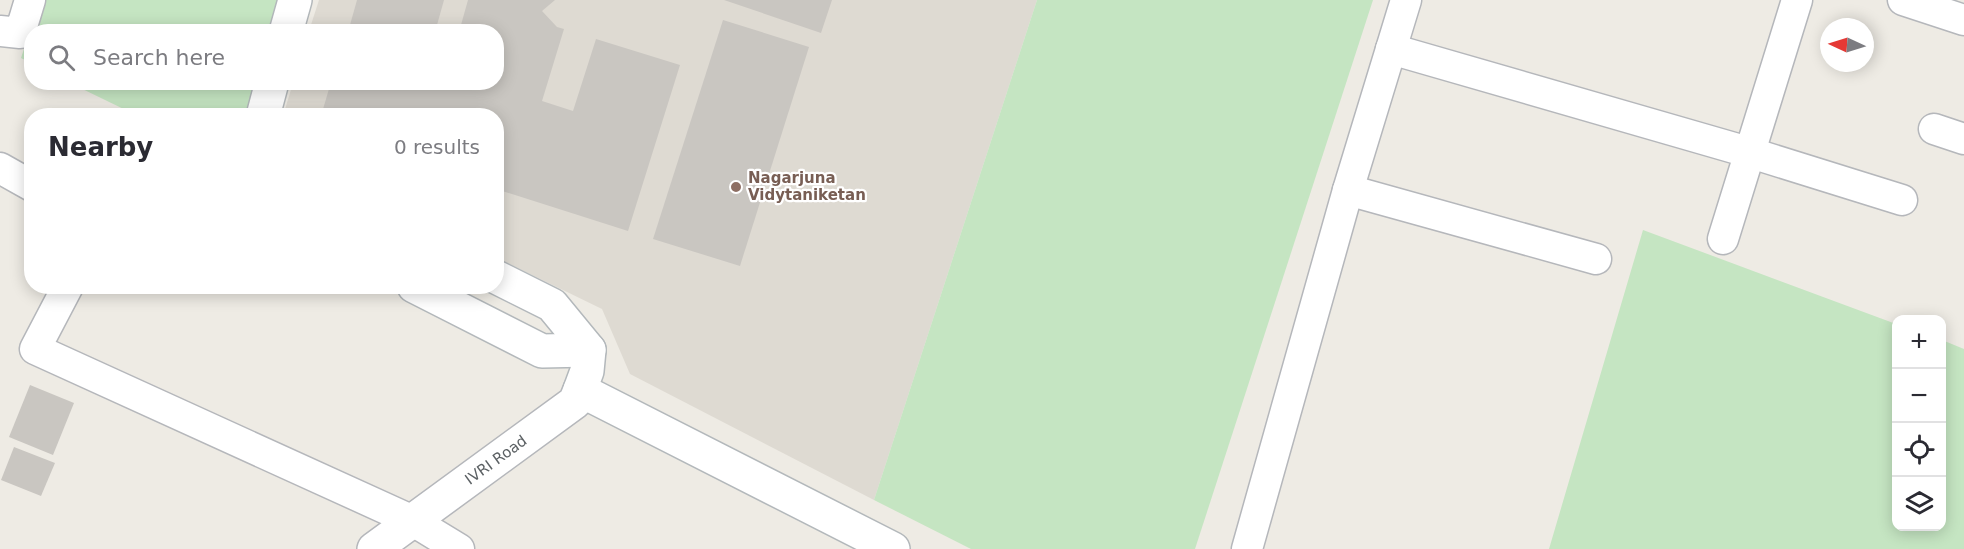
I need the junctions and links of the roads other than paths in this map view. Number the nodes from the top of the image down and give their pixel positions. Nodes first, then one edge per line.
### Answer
1 (30, 0) edge
2 (295, 0) edge
3 (1406, 0) edge
4 (1797, 0) edge
5 (1903, 0) edge
6 (1964, 20) edge
7 (288, 24) edge
8 (0, 31) edge
9 (1391, 49) junction
10 (270, 90) edge
11 (265, 108) edge
12 (1934, 129) dead end
13 (1964, 139) edge
14 (1748, 152) junction
15 (0, 168) edge
16 (24, 182) edge
17 (1348, 189) junction
18 (1902, 200) dead end
19 (1723, 239) dead end
20 (1596, 259) dead end
21 (504, 281) edge
22 (64, 294) edge
23 (430, 294) edge
24 (589, 350) junction
25 (579, 390) junction
26 (412, 521) junction
27 (374, 549) edge
28 (459, 549) edge
29 (893, 549) edge
30 (1246, 549) edge

1 - 8 street
2 - 7 main road
3 - 9 street
4 - 14 street
5 - 6 street
9 - 14 street
9 - 17 street
10 - 11 main road
12 - 13 street
14 - 18 street
14 - 19 street
15 - 16 street
17 - 20 street
17 - 30 street
21 - 24 main road
22 - 26 street
23 - 24 main road
24 - 25 main road, IVRI Road
25 - 26 main road, IVRI Road
25 - 29 main road
26 - 27 main road, IVRI Road
26 - 28 street

